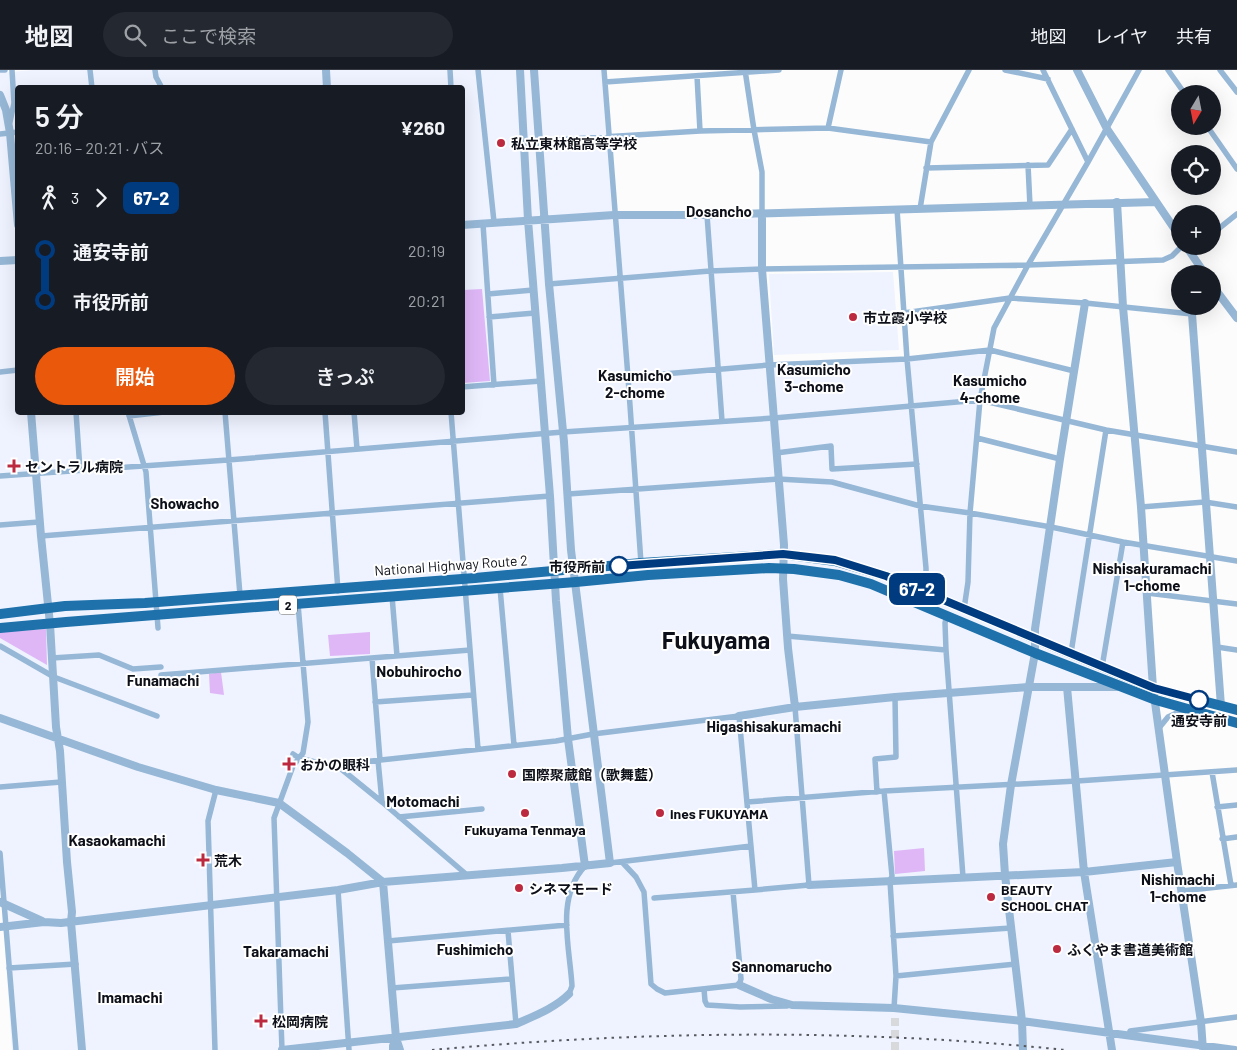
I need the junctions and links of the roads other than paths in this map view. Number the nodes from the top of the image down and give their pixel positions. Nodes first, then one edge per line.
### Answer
1 (0, 70) edge
2 (5, 70) edge
3 (12, 70) edge
4 (90, 70) edge
5 (155, 70) edge
6 (326, 70) edge
7 (450, 70) edge
8 (478, 70) edge
9 (520, 70) edge
10 (534, 70) edge
11 (604, 70) edge
12 (780, 70) edge
13 (841, 70) edge
14 (969, 70) edge
15 (1005, 70) edge
16 (1043, 70) edge
17 (1076, 70) edge
18 (1139, 70) edge
19 (1168, 70) edge
20 (1220, 70) edge
21 (746, 72) edge
22 (697, 76) junction
23 (1048, 79) junction
24 (605, 82) junction
25 (92, 85) edge
26 (160, 85) edge
27 (327, 85) edge
28 (451, 85) edge
29 (1179, 85) edge
30 (1237, 92) edge
31 (0, 96) edge
32 (828, 128) junction
33 (1072, 129) junction
34 (1107, 129) junction
35 (12, 130) edge
36 (754, 130) junction
37 (700, 131) junction
38 (0, 134) edge
39 (1214, 135) edge
40 (608, 137) junction
41 (538, 141) junction
42 (930, 142) junction
43 (1088, 162) junction
44 (1028, 165) junction
45 (926, 168) junction
46 (1237, 169) edge
47 (15, 181) edge
48 (1117, 202) junction
49 (1156, 202) junction
50 (1062, 205) junction
51 (1030, 206) junction
52 (920, 209) junction
53 (897, 210) junction
54 (762, 213) junction
55 (1237, 214) edge
56 (614, 215) junction
57 (706, 215) junction
58 (544, 219) junction
59 (528, 220) junction
60 (494, 222) junction
61 (482, 224) junction
62 (1171, 224) edge
63 (465, 225) edge
64 (1221, 227) edge
65 (1173, 255) edge
66 (15, 260) edge
67 (0, 261) edge
68 (1122, 262) junction
69 (1028, 265) junction
70 (901, 266) junction
71 (762, 269) junction
72 (710, 271) junction
73 (620, 279) junction
74 (549, 284) junction
75 (533, 290) junction
76 (488, 294) junction
77 (1010, 298) junction
78 (1221, 302) edge
79 (1086, 303) junction
80 (1123, 307) junction
81 (1171, 312) edge
82 (904, 313) junction
83 (535, 314) junction
84 (1192, 315) edge
85 (489, 316) junction
86 (1237, 318) edge
87 (990, 350) junction
88 (907, 359) junction
89 (769, 365) junction
90 (717, 369) junction
91 (15, 370) edge
92 (1074, 371) junction
93 (0, 372) edge
94 (628, 377) junction
95 (541, 381) junction
96 (494, 385) junction
97 (465, 387) edge
98 (980, 400) junction
99 (912, 406) junction
100 (31, 415) edge
101 (76, 415) edge
102 (129, 415) edge
103 (224, 415) edge
104 (325, 415) edge
105 (354, 415) edge
106 (451, 415) edge
107 (774, 418) junction
108 (722, 421) junction
109 (1066, 421) junction
110 (632, 428) junction
111 (1106, 430) junction
112 (563, 432) junction
113 (544, 434) junction
114 (1135, 434) junction
115 (977, 438) junction
116 (453, 442) junction
117 (1202, 447) junction
118 (356, 449) junction
119 (328, 452) junction
120 (1237, 452) edge
121 (776, 453) junction
122 (1060, 459) junction
123 (228, 460) junction
124 (918, 464) junction
125 (144, 466) junction
126 (80, 470) junction
127 (36, 473) junction
128 (0, 476) edge
129 (778, 479) junction
130 (635, 489) junction
131 (568, 494) junction
132 (550, 496) junction
133 (457, 502) junction
134 (1205, 502) junction
135 (920, 506) junction
136 (1141, 506) junction
137 (1237, 508) edge
138 (970, 513) junction
139 (332, 514) junction
140 (39, 522) junction
141 (233, 522) junction
142 (0, 525) edge
143 (1051, 527) junction
144 (149, 528) junction
145 (1090, 535) junction
146 (41, 536) junction
147 (1123, 542) junction
148 (1143, 545) junction
149 (783, 554) junction
150 (1210, 556) junction
151 (1237, 560) edge
152 (641, 563) junction
153 (782, 568) junction
154 (574, 570) junction
155 (555, 571) junction
156 (464, 579) junction
157 (576, 582) junction
158 (556, 583) junction
159 (338, 588) junction
160 (500, 588) junction
161 (465, 590) junction
162 (920, 590) junction
163 (1147, 593) junction
164 (240, 595) junction
165 (392, 596) junction
166 (338, 601) junction
167 (1214, 601) junction
168 (156, 602) junction
169 (298, 604) junction
170 (1237, 604) edge
171 (48, 608) junction
172 (964, 609) junction
173 (0, 614) edge
174 (157, 615) junction
175 (947, 615) junction
176 (50, 624) junction
177 (0, 628) edge
178 (158, 628) dead end
179 (787, 636) junction
180 (1035, 639) junction
181 (0, 646) edge
182 (1217, 647) junction
183 (470, 650) junction
184 (946, 650) junction
185 (1237, 650) edge
186 (1035, 653) junction
187 (1071, 653) junction
188 (398, 656) junction
189 (52, 658) junction
190 (372, 658) junction
191 (303, 663) junction
192 (161, 667) dead end
193 (1102, 667) junction
194 (162, 675) dead end
195 (54, 677) junction
196 (1121, 686) junction
197 (1028, 687) junction
198 (1067, 687) junction
199 (1154, 688) junction
200 (949, 693) junction
201 (474, 694) junction
202 (894, 697) junction
203 (1156, 700) junction
204 (375, 702) junction
205 (1221, 706) junction
206 (795, 707) junction
207 (1188, 709) junction
208 (1237, 710) edge
209 (157, 716) dead end
210 (739, 716) junction
211 (0, 718) edge
212 (1237, 723) edge
213 (1159, 728) junction
214 (593, 734) junction
215 (58, 739) junction
216 (568, 739) junction
217 (514, 745) junction
218 (478, 749) junction
219 (293, 754) dead end
220 (299, 758) junction
221 (379, 760) junction
222 (340, 768) junction
223 (1237, 770) edge
224 (1212, 772) junction
225 (1165, 775) junction
226 (1077, 781) junction
227 (61, 782) junction
228 (1011, 785) junction
229 (0, 787) edge
230 (955, 787) junction
231 (216, 790) junction
232 (884, 791) junction
233 (877, 792) junction
234 (802, 798) junction
235 (279, 802) junction
236 (382, 802) junction
237 (747, 802) junction
238 (1237, 805) edge
239 (1217, 808) junction
240 (482, 809) dead end
241 (399, 816) junction
242 (1237, 837) edge
243 (1222, 839) junction
244 (751, 846) junction
245 (0, 853) edge
246 (622, 862) junction
247 (1177, 862) junction
248 (610, 863) junction
249 (585, 866) junction
250 (1084, 872) junction
251 (467, 875) junction
252 (1005, 875) junction
253 (963, 877) junction
254 (890, 881) junction
255 (383, 882) junction
256 (809, 885) junction
257 (1234, 885) edge
258 (338, 890) junction
259 (755, 890) junction
260 (1181, 891) junction
261 (734, 892) junction
262 (277, 897) junction
263 (654, 898) dead end
264 (2, 902) edge
265 (211, 906) junction
266 (44, 922) junction
267 (71, 922) junction
268 (567, 925) junction
269 (3, 926) edge
270 (1011, 928) junction
271 (508, 931) junction
272 (893, 936) junction
273 (388, 941) junction
274 (76, 964) junction
275 (1016, 964) junction
276 (9, 968) junction
277 (896, 976) junction
278 (511, 979) junction
279 (739, 985) junction
280 (392, 988) junction
281 (704, 989) junction
282 (569, 994) joint
283 (792, 1005) junction
284 (894, 1008) junction
285 (1237, 1017) edge
286 (895, 1018) tunnel mouth
287 (1022, 1021) junction
288 (1201, 1022) junction
289 (516, 1024) junction
290 (1109, 1033) junction
291 (1129, 1036) junction
292 (396, 1038) junction
293 (349, 1046) edge
294 (1202, 1048) edge
295 (16, 1050) edge
296 (82, 1050) edge
297 (215, 1050) edge
298 (282, 1050) edge
299 (393, 1050) edge
300 (400, 1050) edge
301 (1023, 1050) edge
302 (1112, 1050) edge
303 (1234, 1050) edge

1 - 2 street
3 - 35 street
4 - 25 street
5 - 26 street
6 - 27 street
7 - 28 street
8 - 60 street
9 - 59 street
10 - 41 street
11 - 24 street
12 - 21 street
13 - 32 street
14 - 42 street
15 - 23 street
16 - 23 street
17 - 34 street
18 - 34 street
19 - 29 street
20 - 30 street
21 - 22 street
21 - 36 street
22 - 24 street
22 - 37 street
23 - 33 street
24 - 40 street
31 - 35 street
32 - 36 street
32 - 42 street
33 - 43 street
33 - 44 street
34 - 43 street
34 - 49 street
35 - 38 street
35 - 47 street
36 - 37 street
36 - 54 street
37 - 40 street
39 - 46 street
40 - 41 street
40 - 56 street
41 - 58 street
42 - 45 street
43 - 50 street
44 - 45 street
44 - 51 street
45 - 52 street
48 - 49 street
48 - 50 street
48 - 68 street
49 - 62 street
50 - 51 street
50 - 69 street
51 - 52 street
52 - 53 street
53 - 54 street
53 - 70 street
54 - 57 street
54 - 71 street
55 - 64 street
56 - 57 street
56 - 58 street
56 - 73 street
57 - 72 street
58 - 59 street
58 - 74 street
59 - 60 street
59 - 75 street
60 - 61 street
61 - 63 street
61 - 76 street
65 - 68 street
66 - 67 street
68 - 69 street
68 - 80 street
69 - 70 street
69 - 77 street
70 - 71 street
70 - 82 street
71 - 72 street
71 - 89 street
72 - 73 street
72 - 90 street
73 - 74 street
73 - 94 street
74 - 112 street
75 - 76 street
75 - 83 street
76 - 85 street
77 - 79 street
77 - 82 street
77 - 87 street
78 - 86 street
79 - 80 street
79 - 92 street
80 - 81 street
80 - 114 street
82 - 88 street
83 - 85 street
83 - 95 street
84 - 117 street
85 - 96 street
87 - 88 street
87 - 92 street
87 - 98 street
88 - 89 street
88 - 99 street
89 - 90 street
89 - 107 street
90 - 94 street
90 - 108 street
91 - 93 street
92 - 109 street
94 - 110 street
95 - 96 street
95 - 113 street
96 - 97 street
98 - 99 street
98 - 109 street
98 - 115 street
99 - 107 street
99 - 124 street
100 - 127 street
101 - 126 street
102 - 125 street
103 - 123 street
104 - 119 street
105 - 118 street
106 - 116 street
107 - 108 street
107 - 121 street
108 - 110 street
109 - 111 street
109 - 122 street
110 - 112 street
110 - 130 street
111 - 114 street
111 - 145 street
112 - 113 street
112 - 131 street
113 - 116 street
113 - 132 street
114 - 117 street
114 - 136 street
115 - 122 street
115 - 138 street
116 - 118 street
116 - 133 street
117 - 120 street
117 - 134 street
118 - 119 street
119 - 123 street
119 - 139 street
121 - 124 street
121 - 129 street
122 - 143 street
123 - 125 street
123 - 141 street
124 - 135 street
125 - 126 street
125 - 144 street
126 - 127 street
127 - 128 street
127 - 140 street
129 - 130 street
129 - 135 street
129 - 149 street
130 - 131 street
130 - 152 street
131 - 154 street
132 - 133 street
132 - 155 street
133 - 139 street
133 - 156 street
134 - 136 street
134 - 137 street
134 - 150 street
135 - 138 street
135 - 162 street
136 - 148 street
138 - 143 street
138 - 172 street
139 - 141 street
139 - 159 street
140 - 142 street
140 - 146 street
141 - 144 street
141 - 164 street
143 - 145 street
143 - 180 street
144 - 146 street
144 - 168 street
145 - 147 street
145 - 187 street
146 - 171 street
147 - 148 street
147 - 193 street
148 - 150 street
148 - 163 street
149 - 152 highway, National Highway Route 2 / 2
149 - 153 street
149 - 162 highway, National Highway Route 2 / 2
150 - 151 street
150 - 167 street
152 - 154 highway, National Highway Route 2 / 2
153 - 157 highway, National Highway Route 2 / 2
153 - 175 highway, National Highway Route 2 / 2
153 - 179 street
154 - 155 highway, National Highway Route 2 / 2
154 - 157 street
155 - 156 highway, National Highway Route 2 / 2
155 - 158 street
156 - 159 highway, National Highway Route 2 / 2
156 - 161 street
157 - 158 highway, National Highway Route 2 / 2
157 - 214 street
158 - 160 highway, National Highway Route 2 / 2
158 - 216 street
159 - 164 highway, National Highway Route 2 / 2
159 - 166 street
160 - 161 highway, National Highway Route 2 / 2
160 - 217 street
161 - 165 highway, National Highway Route 2 / 2
161 - 183 street
162 - 172 highway, National Highway Route 2 / 2
163 - 167 street
163 - 199 street
164 - 168 highway, National Highway Route 2 / 2
165 - 166 highway, National Highway Route 2 / 2
165 - 188 street
166 - 169 highway, National Highway Route 2 / 2
167 - 170 street
167 - 182 street
168 - 171 highway, National Highway Route 2 / 2
168 - 174 street
169 - 174 highway, National Highway Route 2 / 2
169 - 191 street
171 - 173 highway, National Highway Route 2 / 2
171 - 176 street
172 - 180 highway, National Highway Route 2 / 2
174 - 176 highway, National Highway Route 2 / 2
174 - 178 street
175 - 184 street
175 - 186 highway, National Highway Route 2 / 2
176 - 177 highway, National Highway Route 2 / 2
176 - 189 street
179 - 184 street
179 - 206 street
180 - 186 street
180 - 187 highway, National Highway Route 2 / 2
181 - 195 street
182 - 185 street
182 - 205 street
183 - 188 street
183 - 201 street
184 - 200 street
186 - 196 highway, National Highway Route 2 / 2
186 - 197 street
187 - 193 highway, National Highway Route 2 / 2
188 - 190 street
189 - 192 street
189 - 195 street
190 - 191 street
190 - 204 street
191 - 194 street
191 - 220 street
193 - 199 highway, National Highway Route 2 / 2
195 - 209 street
195 - 215 street
196 - 198 street
196 - 203 highway, National Highway Route 2 / 2
197 - 198 street
197 - 200 street
197 - 228 street
198 - 226 street
199 - 203 street
199 - 205 highway, National Highway Route 2 / 2
200 - 202 street
200 - 230 street
201 - 204 street
201 - 218 street
202 - 206 street
202 - 233 street
203 - 207 highway, National Highway Route 2 / 2
203 - 213 street
204 - 221 street
205 - 208 highway, National Highway Route 2 / 2
206 - 210 street
206 - 234 street
207 - 212 highway, National Highway Route 2 / 2
207 - 213 street
210 - 214 street
210 - 237 street
211 - 215 street
213 - 225 street
214 - 216 street
214 - 248 street
215 - 227 street
215 - 231 street
216 - 217 street
216 - 249 street
217 - 218 street
218 - 221 street
219 - 220 street
220 - 222 street
220 - 235 street
221 - 222 street
221 - 236 street
222 - 236 street
223 - 224 street
224 - 225 street
224 - 239 street
225 - 226 street
225 - 247 street
226 - 228 street
226 - 250 street
227 - 229 street
227 - 267 street
228 - 230 street
228 - 252 street
230 - 232 street
230 - 253 street
231 - 235 street
231 - 265 street
232 - 233 street
232 - 254 street
233 - 234 street
234 - 237 street
234 - 256 street
235 - 255 street
235 - 262 street
236 - 241 street
237 - 244 street
238 - 239 street
239 - 243 street
240 - 241 street
241 - 251 street
242 - 243 street
243 - 257 street
244 - 246 street
244 - 259 street
245 - 264 street
246 - 248 street
246 - 281 street
247 - 250 street
247 - 260 street
248 - 249 street
249 - 251 street
249 - 268 street
250 - 252 street
250 - 290 street
251 - 255 street
252 - 253 street
252 - 270 street
253 - 254 street
254 - 256 street
254 - 272 street
255 - 258 street
255 - 273 street
256 - 259 street
257 - 260 street
258 - 262 street
258 - 293 street
259 - 261 street
260 - 288 street
261 - 263 street
261 - 279 street
262 - 265 street
262 - 298 street
264 - 266 street
264 - 269 street
265 - 267 street
265 - 297 street
266 - 267 street
266 - 269 street
267 - 274 street
268 - 271 street
268 - 282 street
269 - 276 street
270 - 272 street
270 - 275 street
271 - 273 street
271 - 278 street
272 - 277 street
273 - 280 street
274 - 276 street
274 - 296 street
275 - 277 street
275 - 287 street
276 - 295 street
277 - 284 street
278 - 280 street
278 - 289 street
279 - 281 street
279 - 283 street
280 - 292 street
281 - 283 street
282 - 289 street
283 - 284 street
284 - 286 street
284 - 287 street
285 - 288 street
287 - 290 street
287 - 301 street
288 - 291 street
288 - 294 street
289 - 292 street
290 - 291 street
290 - 302 street
291 - 294 street
292 - 293 street
292 - 299 street
292 - 300 street
293 - 298 street
294 - 303 street

